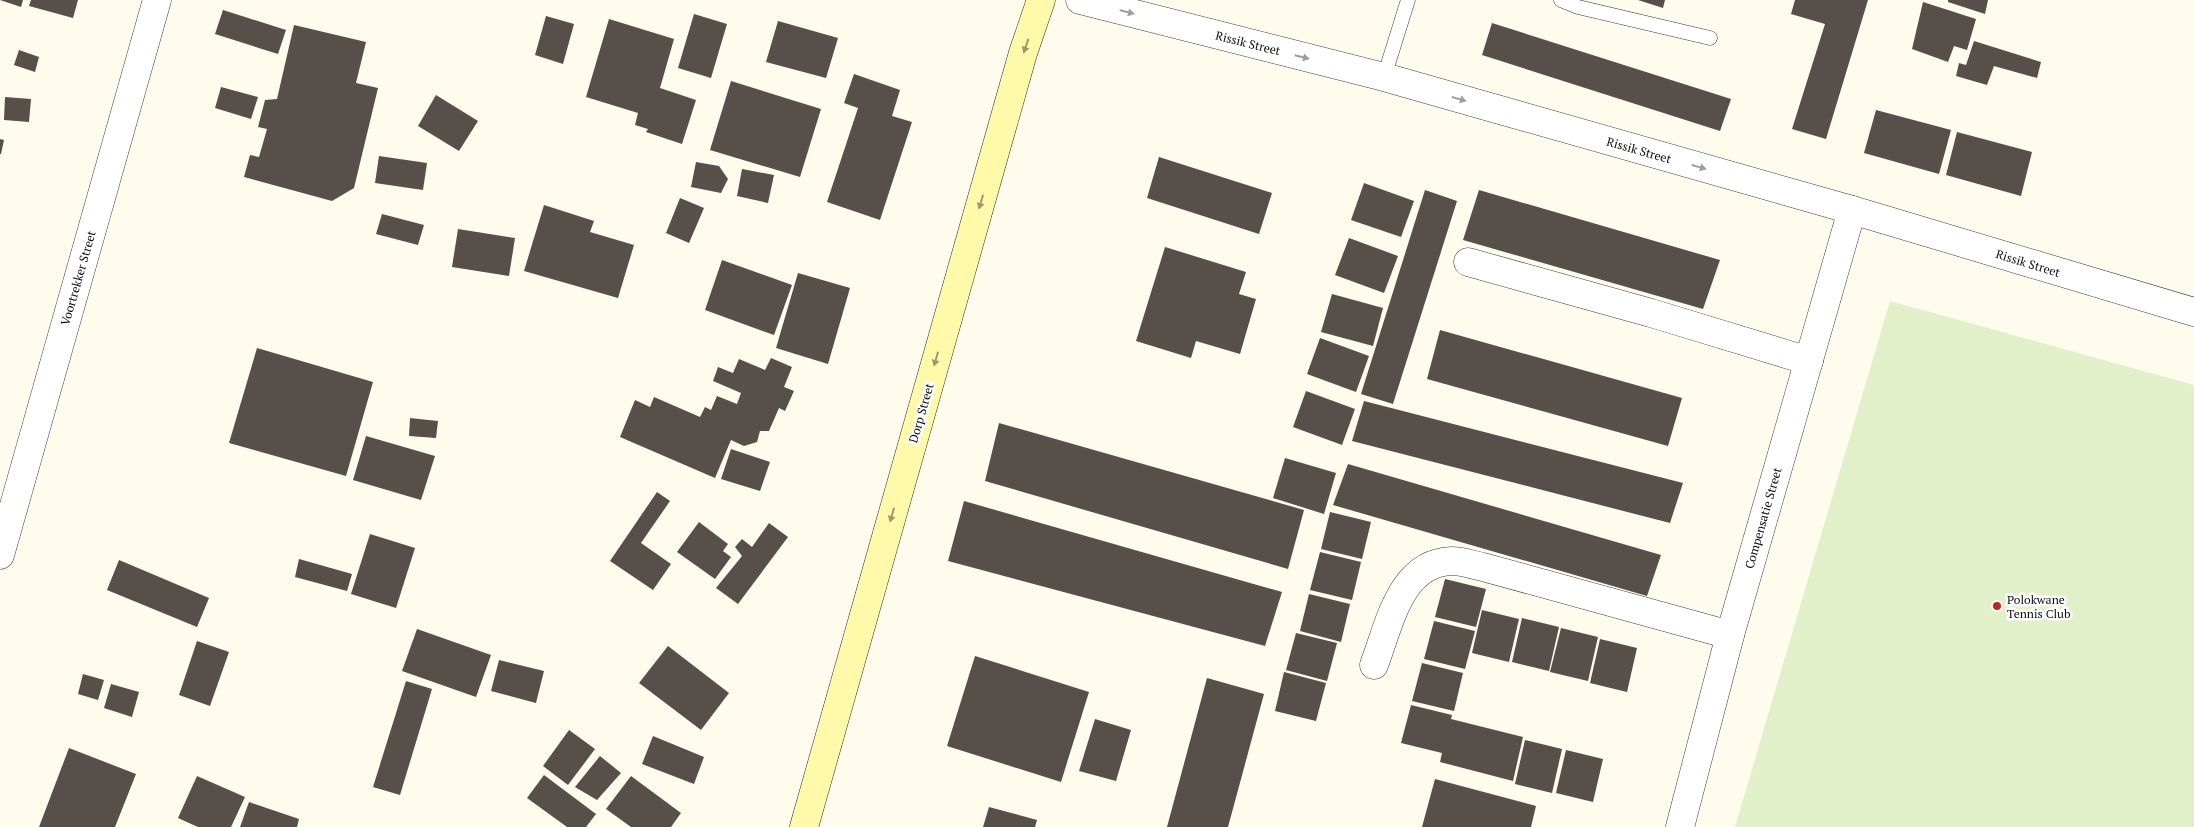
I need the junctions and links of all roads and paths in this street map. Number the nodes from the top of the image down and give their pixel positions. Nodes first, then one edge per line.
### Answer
1 (157, 0) edge
2 (1041, 0) edge
3 (1080, 0) edge
4 (1408, 0) edge
5 (1561, 0) edge
6 (1710, 38) dead end
7 (1384, 77) junction
8 (1852, 210) junction
9 (1468, 262) dead end
10 (2194, 312) edge
11 (1809, 361) junction
12 (0, 555) edge
13 (1730, 635) junction
14 (1374, 665) dead end
15 (804, 827) edge
16 (1680, 827) edge

1 - 12 street, Voortrekker Street
2 -> 15 street, Dorp Street
3 -> 7 street, Rissik Street
4 - 7 lane
5 - 6 lane
7 -> 8 street, Rissik Street
8 - 10 street, Rissik Street
8 - 11 street, Compensatie Street
9 - 11 street
11 - 13 street, Compensatie Street
13 - 14 street
13 - 16 street, Compensatie Street

